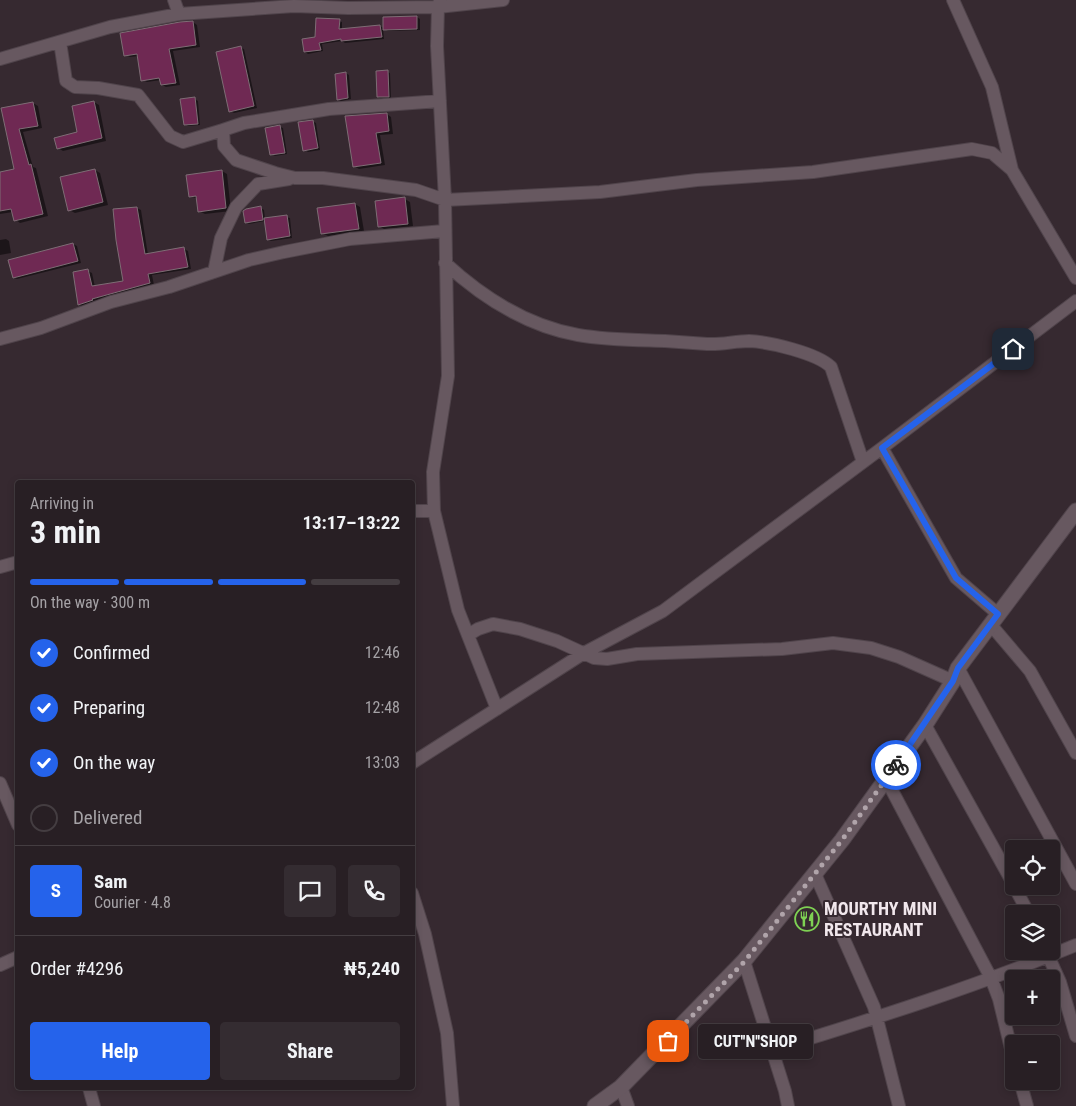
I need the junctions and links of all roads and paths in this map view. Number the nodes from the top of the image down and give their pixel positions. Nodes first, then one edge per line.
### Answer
1 (174, 0) edge
2 (503, 0) edge
3 (953, 0) edge
4 (439, 3) edge
5 (347, 4) edge
6 (179, 14) junction
7 (60, 42) junction
8 (0, 60) edge
9 (440, 101) junction
10 (223, 130) junction
11 (1012, 170) junction
12 (295, 178) junction
13 (445, 200) junction
14 (444, 231) junction
15 (445, 263) junction
16 (214, 272) junction
17 (1076, 278) edge
18 (1076, 301) edge
19 (0, 339) edge
20 (882, 448) junction
21 (863, 462) junction
22 (434, 510) junction
23 (415, 511) edge
24 (1076, 511) edge
25 (15, 563) edge
26 (0, 567) edge
27 (995, 620) junction
28 (468, 635) junction
29 (584, 653) junction
30 (955, 675) junction
31 (497, 709) junction
32 (925, 724) junction
33 (1076, 753) edge
34 (415, 761) edge
35 (886, 779) junction
36 (0, 783) edge
37 (15, 819) edge
38 (1005, 870) edge
39 (815, 874) junction
40 (1076, 884) edge
41 (415, 903) edge
42 (1076, 945) edge
43 (1060, 950) edge
44 (15, 958) edge
45 (1034, 960) edge
46 (1051, 960) edge
47 (744, 962) junction
48 (0, 965) edge
49 (991, 978) junction
50 (878, 1018) junction
51 (1008, 1035) edge
52 (1076, 1036) edge
53 (772, 1050) junction
54 (620, 1087) junction
55 (90, 1090) edge
56 (1023, 1090) edge
57 (94, 1106) edge
58 (453, 1106) edge
59 (595, 1106) edge
60 (628, 1106) edge
61 (788, 1106) edge
62 (899, 1106) edge
63 (1027, 1106) edge

1 - 6 street
2 - 4 street
3 - 11 street
4 - 5 street
4 - 9 street
5 - 6 street
6 - 7 street
7 - 8 street
7 - 10 street
9 - 10 street
9 - 13 street
10 - 12 street
11 - 13 street
11 - 17 street
12 - 13 street
12 - 16 street
13 - 14 street
14 - 15 street
14 - 16 street
15 - 21 street
15 - 22 street
16 - 19 street
18 - 20 street
20 - 21 street
20 - 27 street
21 - 29 street
22 - 23 street
22 - 28 street
24 - 27 street
25 - 26 street
27 - 30 street
27 - 33 street
28 - 29 street
28 - 31 street
29 - 30 street
29 - 31 street
30 - 32 street
30 - 40 street
31 - 34 street
32 - 35 street
32 - 38 street
35 - 39 street
35 - 49 street
36 - 37 street
39 - 47 street
39 - 50 street
41 - 58 street
42 - 43 street
44 - 48 street
45 - 49 street
46 - 52 street
47 - 53 street
47 - 54 street
49 - 50 street
49 - 51 street
50 - 53 street
50 - 62 street
53 - 61 street
54 - 59 street
54 - 60 street
55 - 57 street
56 - 63 street

